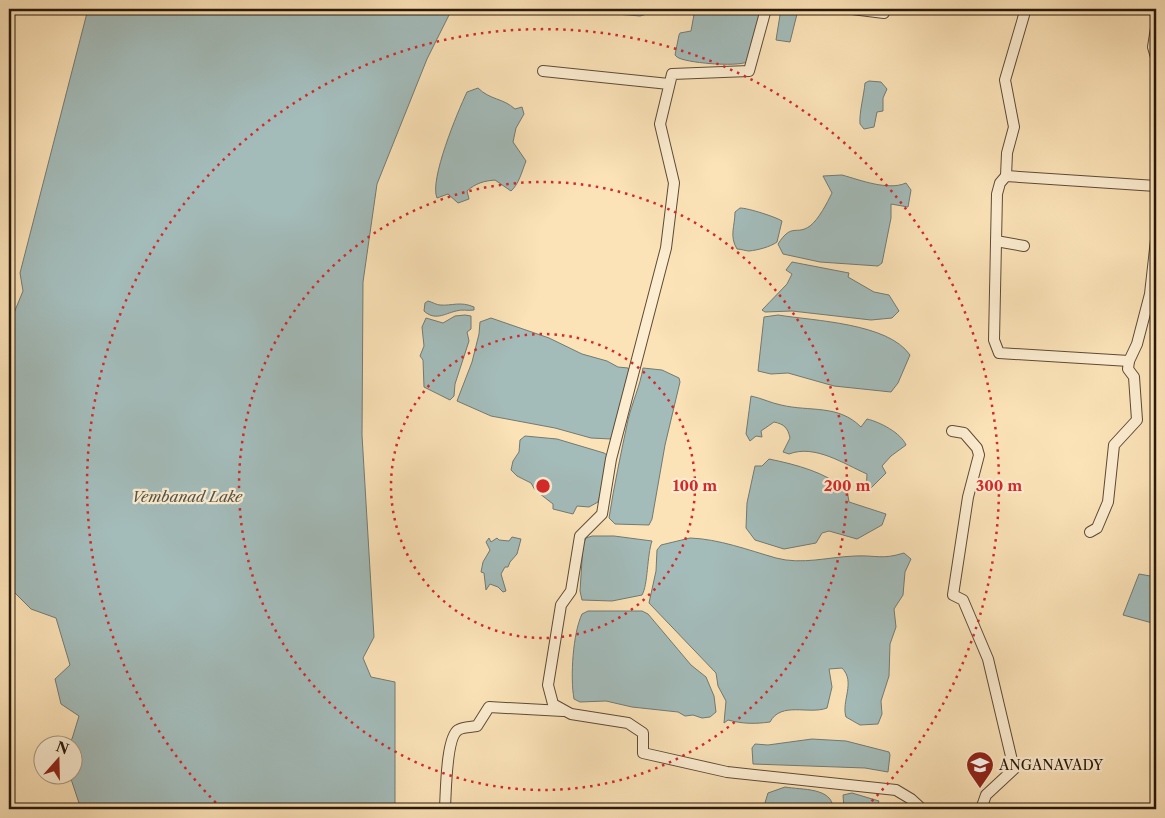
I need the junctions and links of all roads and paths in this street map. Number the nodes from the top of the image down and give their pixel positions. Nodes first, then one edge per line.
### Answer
1 (766, 9) edge
2 (852, 9) edge
3 (884, 13) dead end
4 (1024, 15) dead end
5 (1156, 28) edge
6 (1156, 57) edge
7 (543, 71) dead end
8 (669, 84) junction
9 (1006, 176) junction
10 (1156, 186) edge
11 (1156, 240) edge
12 (996, 241) junction
13 (1024, 246) dead end
14 (1129, 361) junction
15 (952, 431) dead end
16 (1090, 532) dead end
17 (566, 711) junction
18 (448, 809) edge
19 (922, 809) edge
20 (981, 809) edge

1 - 8 street
2 - 3 street
4 - 9 street
5 - 6 street
7 - 8 street
8 - 17 street
9 - 10 street
9 - 12 street
11 - 14 street
12 - 13 street
12 - 14 street
14 - 16 street
15 - 20 street
17 - 18 street
17 - 19 street

